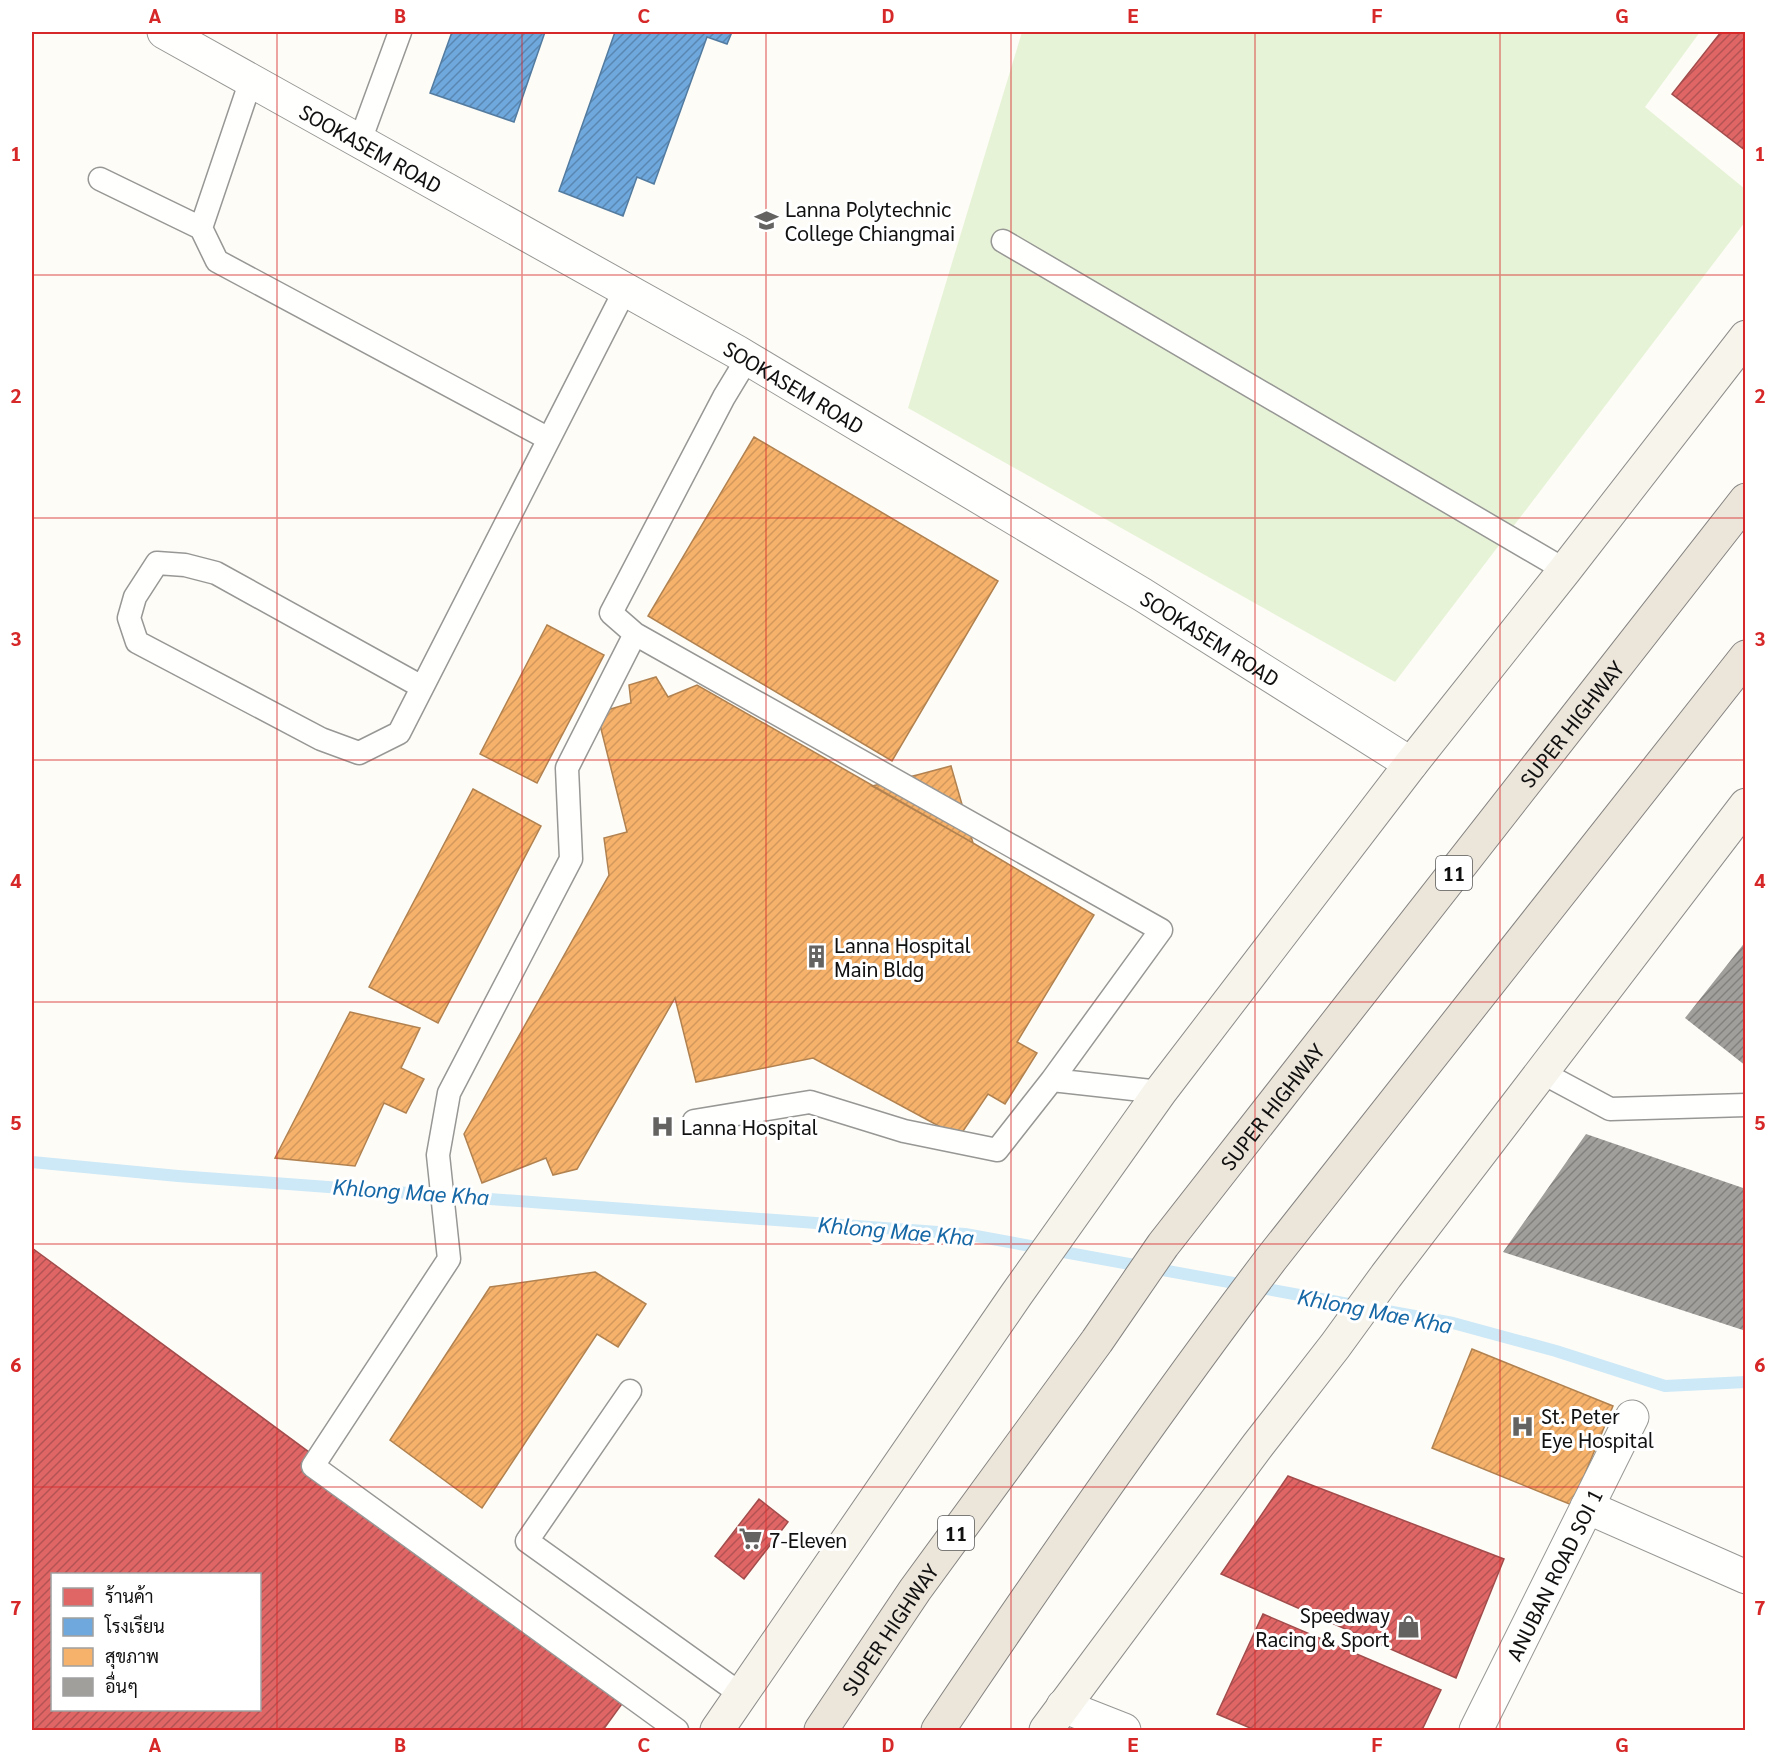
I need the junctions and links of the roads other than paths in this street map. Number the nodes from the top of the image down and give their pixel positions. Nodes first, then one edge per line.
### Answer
1 (164, 32) edge
2 (400, 32) edge
3 (251, 80) junction
4 (360, 141) junction
5 (100, 178) dead end
6 (201, 228) junction
7 (1003, 241) dead end
8 (625, 290) junction
9 (1746, 338) edge
10 (747, 359) junction
11 (549, 439) junction
12 (1746, 500) edge
13 (1565, 570) junction
14 (635, 634) junction
15 (1746, 657) edge
16 (422, 687) junction
17 (1411, 764) junction
18 (1746, 806) edge
19 (1541, 1072) junction
20 (1052, 1080) junction
21 (1160, 1092) junction
22 (1746, 1105) edge
23 (694, 1121) dead end
24 (630, 1391) dead end
25 (1632, 1417) dead end
26 (1587, 1507) junction
27 (1746, 1577) edge
28 (742, 1695) junction
29 (1055, 1718) edge
30 (677, 1731) edge
31 (717, 1731) edge
32 (821, 1731) edge
33 (938, 1731) edge
34 (1124, 1731) edge
35 (1476, 1731) edge

1 - 3 street, SOOKASEM ROAD
2 - 4 lane
3 - 4 street, SOOKASEM ROAD
3 - 6 lane
4 - 8 street, SOOKASEM ROAD
5 - 6 lane
6 - 11 lane
7 - 13 lane
8 - 10 street, SOOKASEM ROAD
8 - 11 lane
9 - 13 main road
10 - 14 lane
10 - 17 street, SOOKASEM ROAD
11 - 16 lane
12 - 32 highway, SUPER HIGHWAY / 11
13 - 17 main road
14 - 20 lane
14 - 30 lane
15 - 33 highway
16 - 16 lane
17 - 21 main road
18 - 19 main road
19 - 22 lane
19 - 29 main road
20 - 21 lane
20 - 23 lane
21 - 28 main road
24 - 28 lane
25 - 26 street, ANUBAN ROAD SOI 1
26 - 27 street
26 - 35 street, ANUBAN ROAD SOI 1
28 - 31 main road
29 - 34 street

